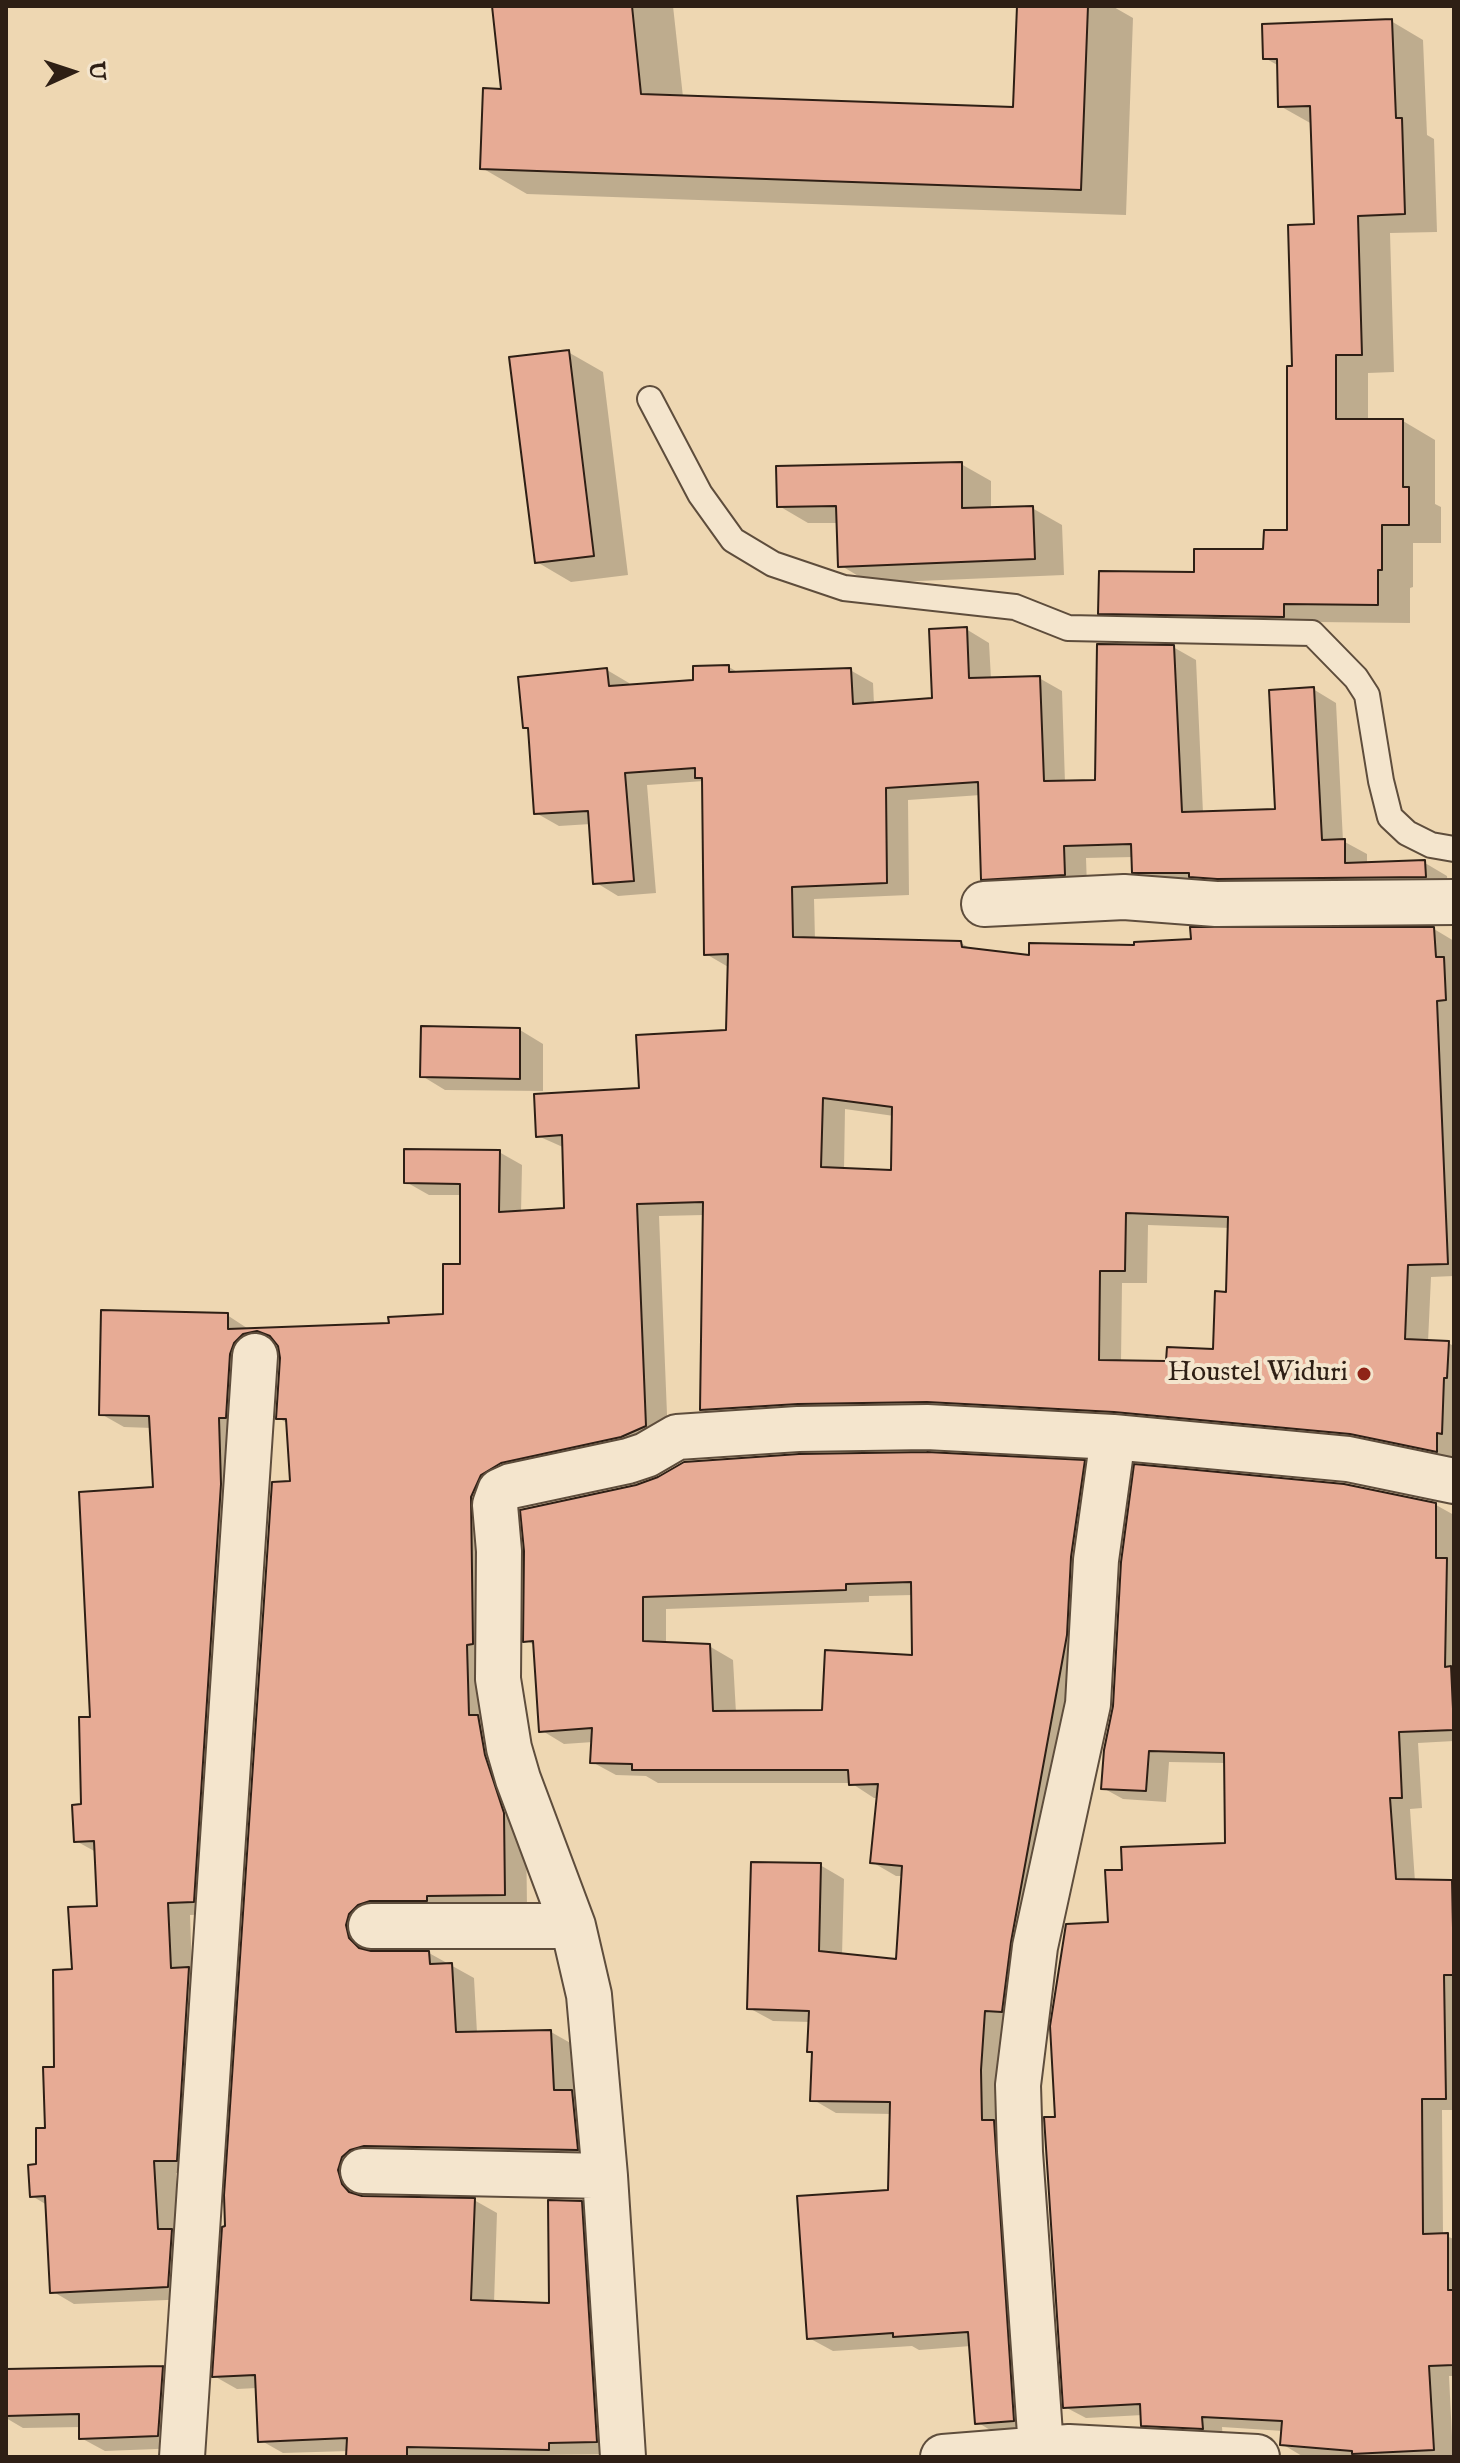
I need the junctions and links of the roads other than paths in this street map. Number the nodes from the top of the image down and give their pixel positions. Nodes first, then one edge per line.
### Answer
1 (650, 399) dead end
2 (1454, 849) edge
3 (1454, 902) edge
4 (984, 904) dead end
5 (255, 1356) dead end
6 (1113, 1437) junction
7 (1454, 1481) edge
8 (371, 1926) dead end
9 (573, 1926) junction
10 (363, 2171) dead end
11 (605, 2176) junction
12 (1060, 2451) edge
13 (182, 2457) edge
14 (623, 2457) edge
15 (943, 2457) edge
16 (1257, 2457) edge

1 - 2 lane
3 - 4 street
5 - 13 street
6 - 7 street
6 - 9 street
6 - 12 street
8 - 9 street
9 - 11 street
10 - 11 street
11 - 14 street
12 - 15 street
12 - 16 street

